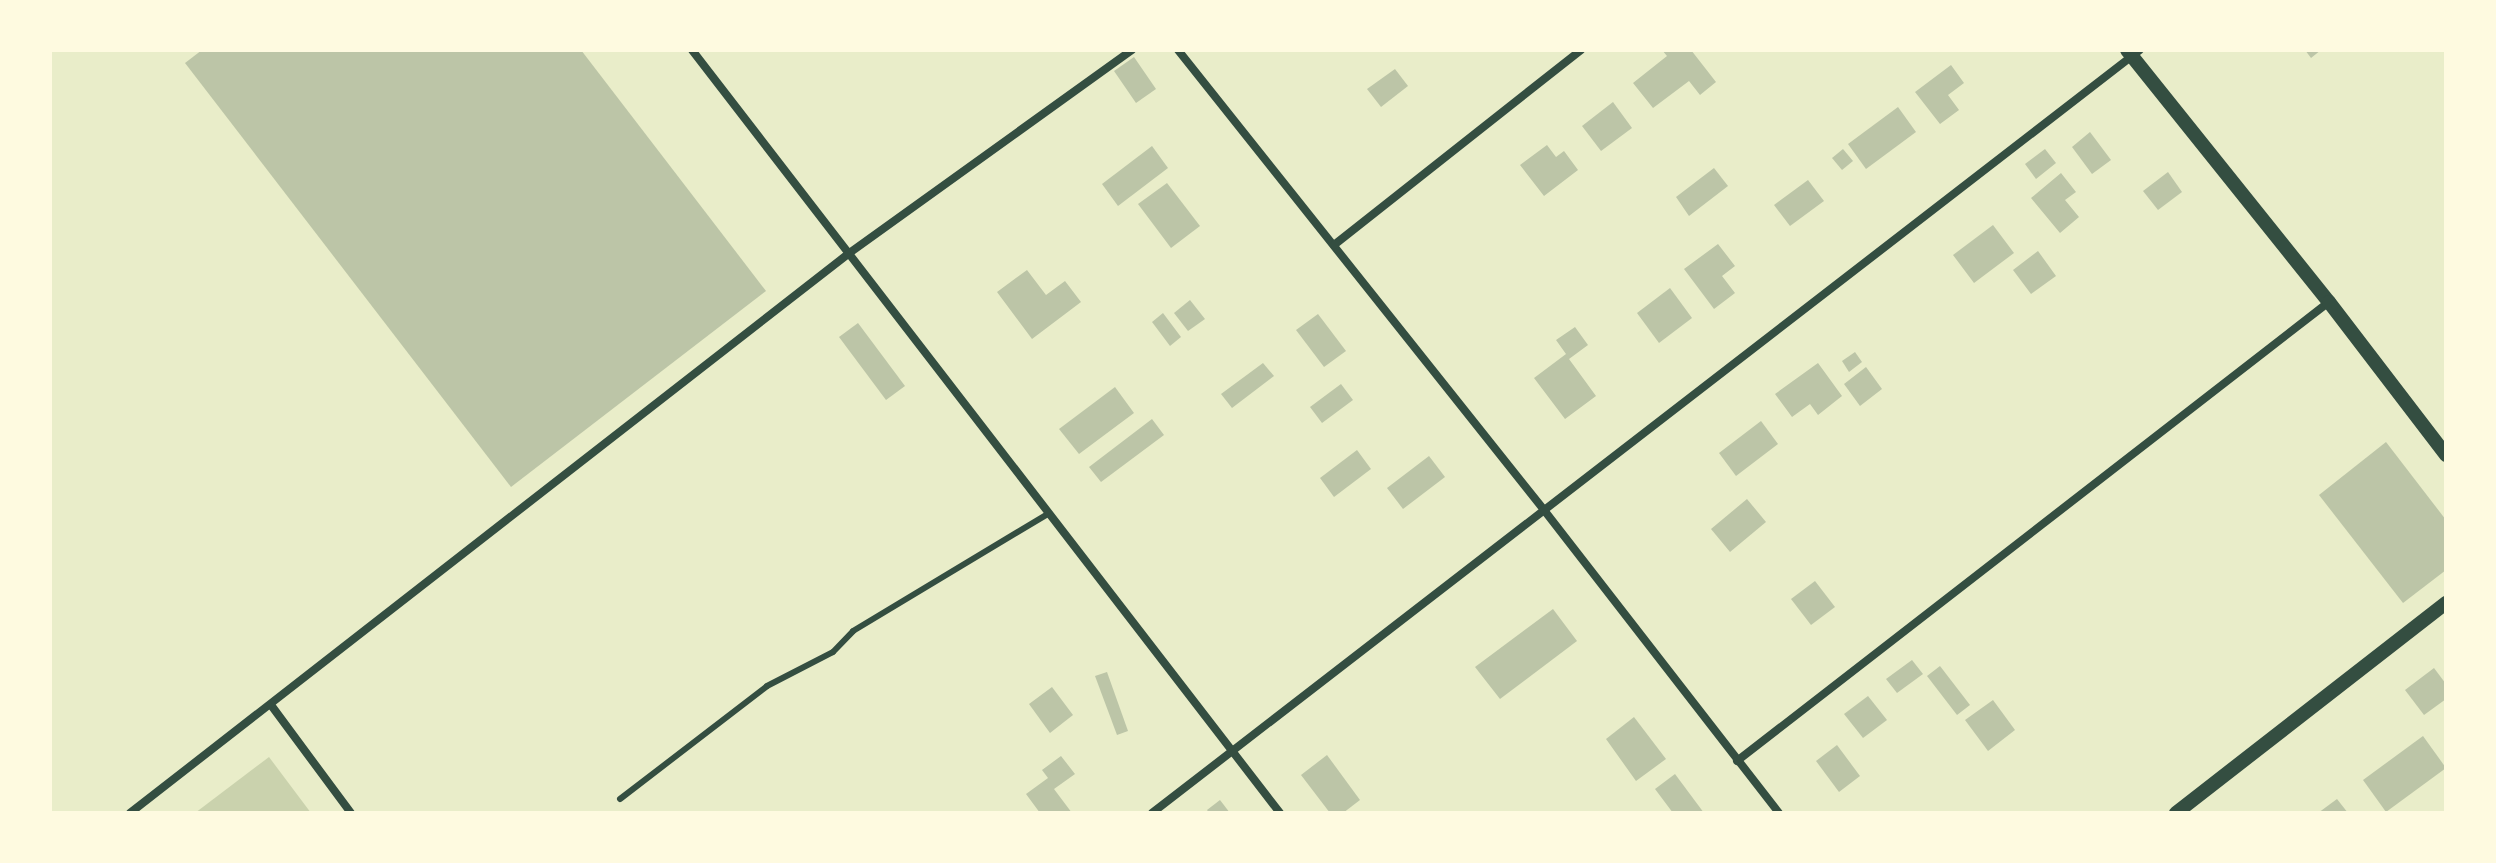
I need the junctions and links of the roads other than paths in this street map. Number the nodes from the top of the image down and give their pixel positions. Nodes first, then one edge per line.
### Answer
1 (692, 50) edge
2 (1132, 50) edge
3 (1178, 50) edge
4 (1581, 50) edge
5 (2133, 52) edge
6 (1334, 245) junction
7 (848, 254) junction
8 (2329, 302) junction
9 (2446, 455) edge
10 (1544, 510) junction
11 (1048, 514) junction
12 (2446, 603) edge
13 (271, 705) junction
14 (1231, 751) junction
15 (1737, 761) junction
16 (620, 799) dead end
17 (130, 813) edge
18 (351, 813) edge
19 (1152, 813) edge
20 (1280, 813) edge
21 (1779, 813) edge
22 (2176, 813) edge

1 - 7 street
2 - 7 street
3 - 6 street
4 - 6 street
5 - 8 street
5 - 10 street
6 - 10 street
7 - 11 street
7 - 13 street
8 - 9 street
8 - 15 street
10 - 14 street
10 - 15 street
11 - 14 street
11 - 16 lane
12 - 22 street
13 - 17 street
13 - 18 street
14 - 19 street
14 - 20 street
15 - 21 street

